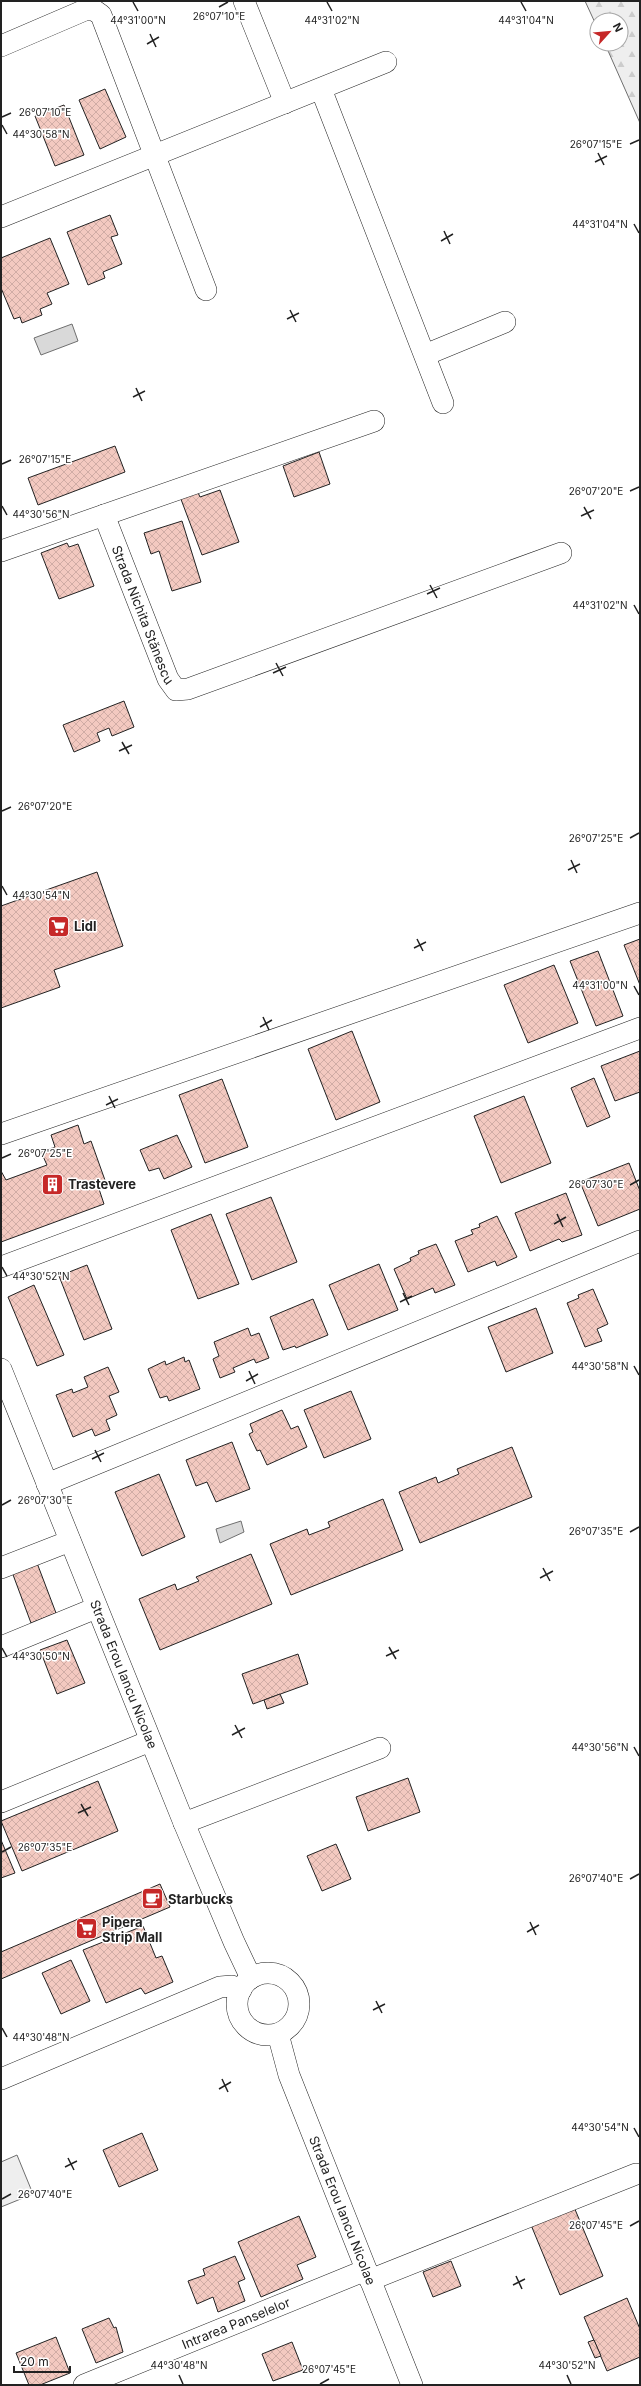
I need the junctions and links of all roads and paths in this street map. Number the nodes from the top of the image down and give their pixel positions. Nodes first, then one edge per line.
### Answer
1 (244, 1) edge
2 (1, 46) edge
3 (386, 62) dead end
4 (321, 89) junction
5 (285, 103) junction
6 (154, 155) junction
7 (1, 217) edge
8 (206, 290) dead end
9 (505, 322) dead end
10 (425, 355) junction
11 (443, 403) dead end
12 (374, 421) dead end
13 (104, 515) junction
14 (1, 551) edge
15 (561, 553) dead end
16 (640, 913) edge
17 (640, 1028) edge
18 (1, 1134) edge
19 (640, 1241) edge
20 (1, 1268) edge
21 (1, 1369) edge
22 (47, 1484) junction
23 (70, 1540) junction
24 (1, 1568) edge
25 (96, 1608) junction
26 (1, 1647) edge
27 (150, 1740) junction
28 (380, 1748) dead end
29 (1, 1802) edge
30 (184, 1823) junction
31 (246, 1984) junction
32 (278, 2034) junction
33 (1, 2079) edge
34 (636, 2174) dead end
35 (368, 2275) junction
36 (84, 2385) edge
37 (412, 2385) edge

1 - 5 street
2 - 6 street
3 - 4 street
4 - 5 street
4 - 10 street
5 - 6 street
6 - 7 street
6 - 8 street
9 - 10 street
10 - 11 street
12 - 13 street
13 - 14 street
13 - 15 street, Strada Nichita Stănescu
16 - 18 street
17 - 20 street
19 - 22 street
21 - 22 street, Strada Erou Iancu Nicolae
22 - 23 street, Strada Erou Iancu Nicolae
23 - 24 street
23 - 25 street, Strada Erou Iancu Nicolae
25 - 26 street
25 - 27 street, Strada Erou Iancu Nicolae
27 - 29 street
27 - 30 street, Strada Erou Iancu Nicolae
28 - 30 street
30 - 31 street, Strada Erou Iancu Nicolae
31 - 32 street
31 - 32 street
31 - 33 street
32 - 35 street, Strada Erou Iancu Nicolae
34 - 35 street, Intrarea Panselelor
35 - 36 street, Intrarea Panselelor
35 - 37 street, Strada Erou Iancu Nicolae

